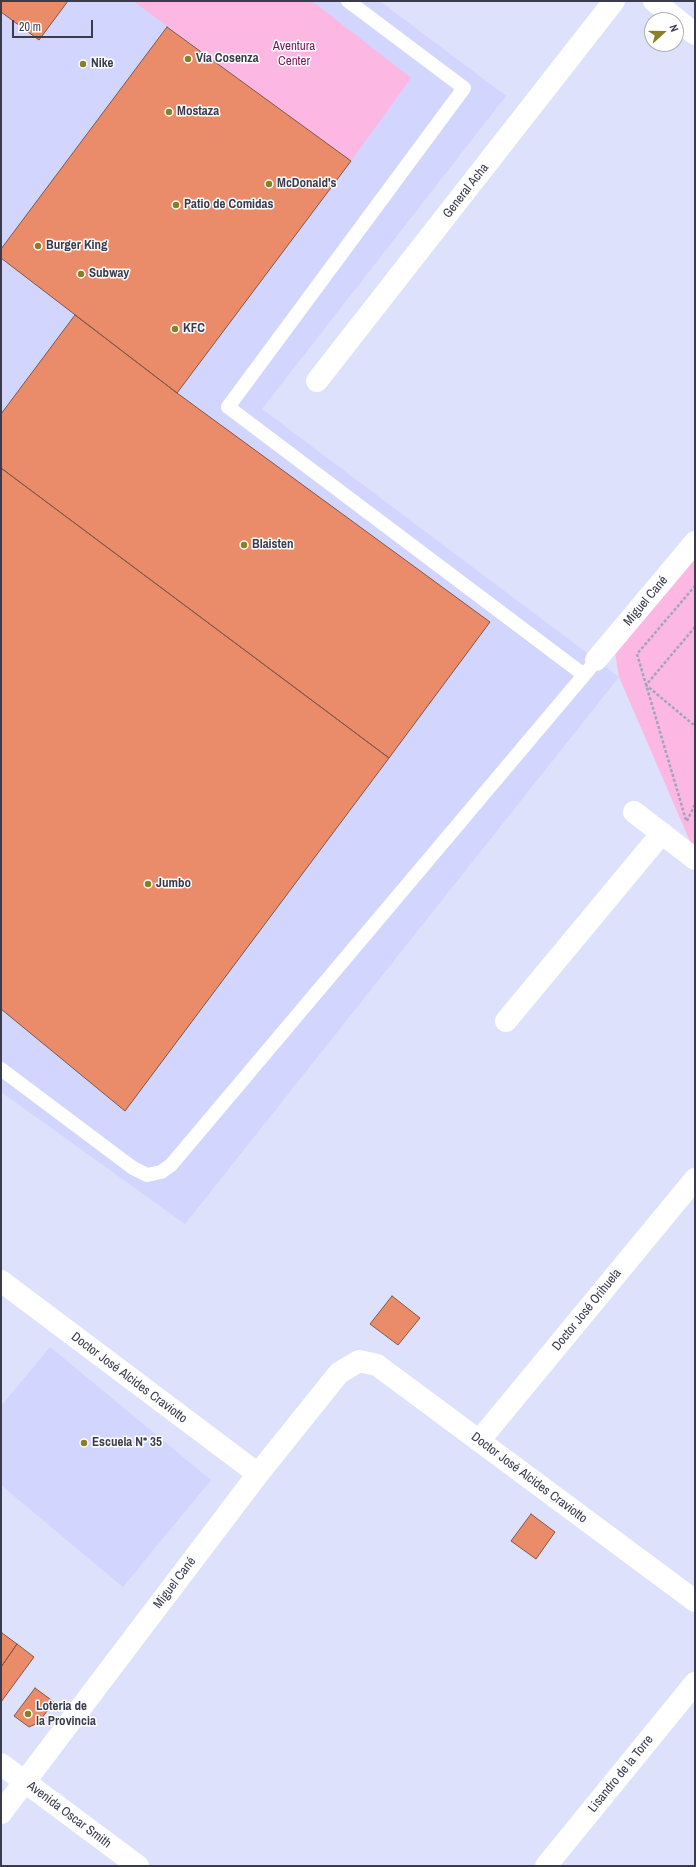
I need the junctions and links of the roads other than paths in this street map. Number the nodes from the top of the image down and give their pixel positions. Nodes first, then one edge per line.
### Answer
1 (348, 1) edge
2 (614, 1) edge
3 (654, 1) edge
4 (695, 34) edge
5 (317, 381) dead end
6 (695, 542) edge
7 (590, 667) junction
8 (634, 812) dead end
9 (662, 833) junction
10 (695, 859) edge
11 (506, 1021) dead end
12 (1, 1069) edge
13 (695, 1179) edge
14 (1, 1281) edge
15 (359, 1361) joint
16 (479, 1441) junction
17 (258, 1474) junction
18 (695, 1601) edge
19 (695, 1682) edge
20 (1, 1764) edge
21 (24, 1781) junction
22 (1, 1813) edge
23 (138, 1866) edge
24 (546, 1866) edge

1 - 7 lane
2 - 5 street, General Acha
3 - 4 street
6 - 7 street, Miguel Cané
7 - 12 lane
8 - 9 street
9 - 10 street
9 - 11 street
13 - 16 street, Doctor José Orihuela
14 - 17 street, Doctor José Alcides Craviotto
15 - 16 street, Doctor José Alcides Craviotto
15 - 17 street, Miguel Cané
16 - 18 street, Doctor José Alcides Craviotto
17 - 21 street, Miguel Cané
19 - 24 street, Lisandro de la Torre
20 - 21 street, Avenida Oscar Smith
21 - 22 street, Miguel Cané
21 - 23 street, Avenida Oscar Smith

